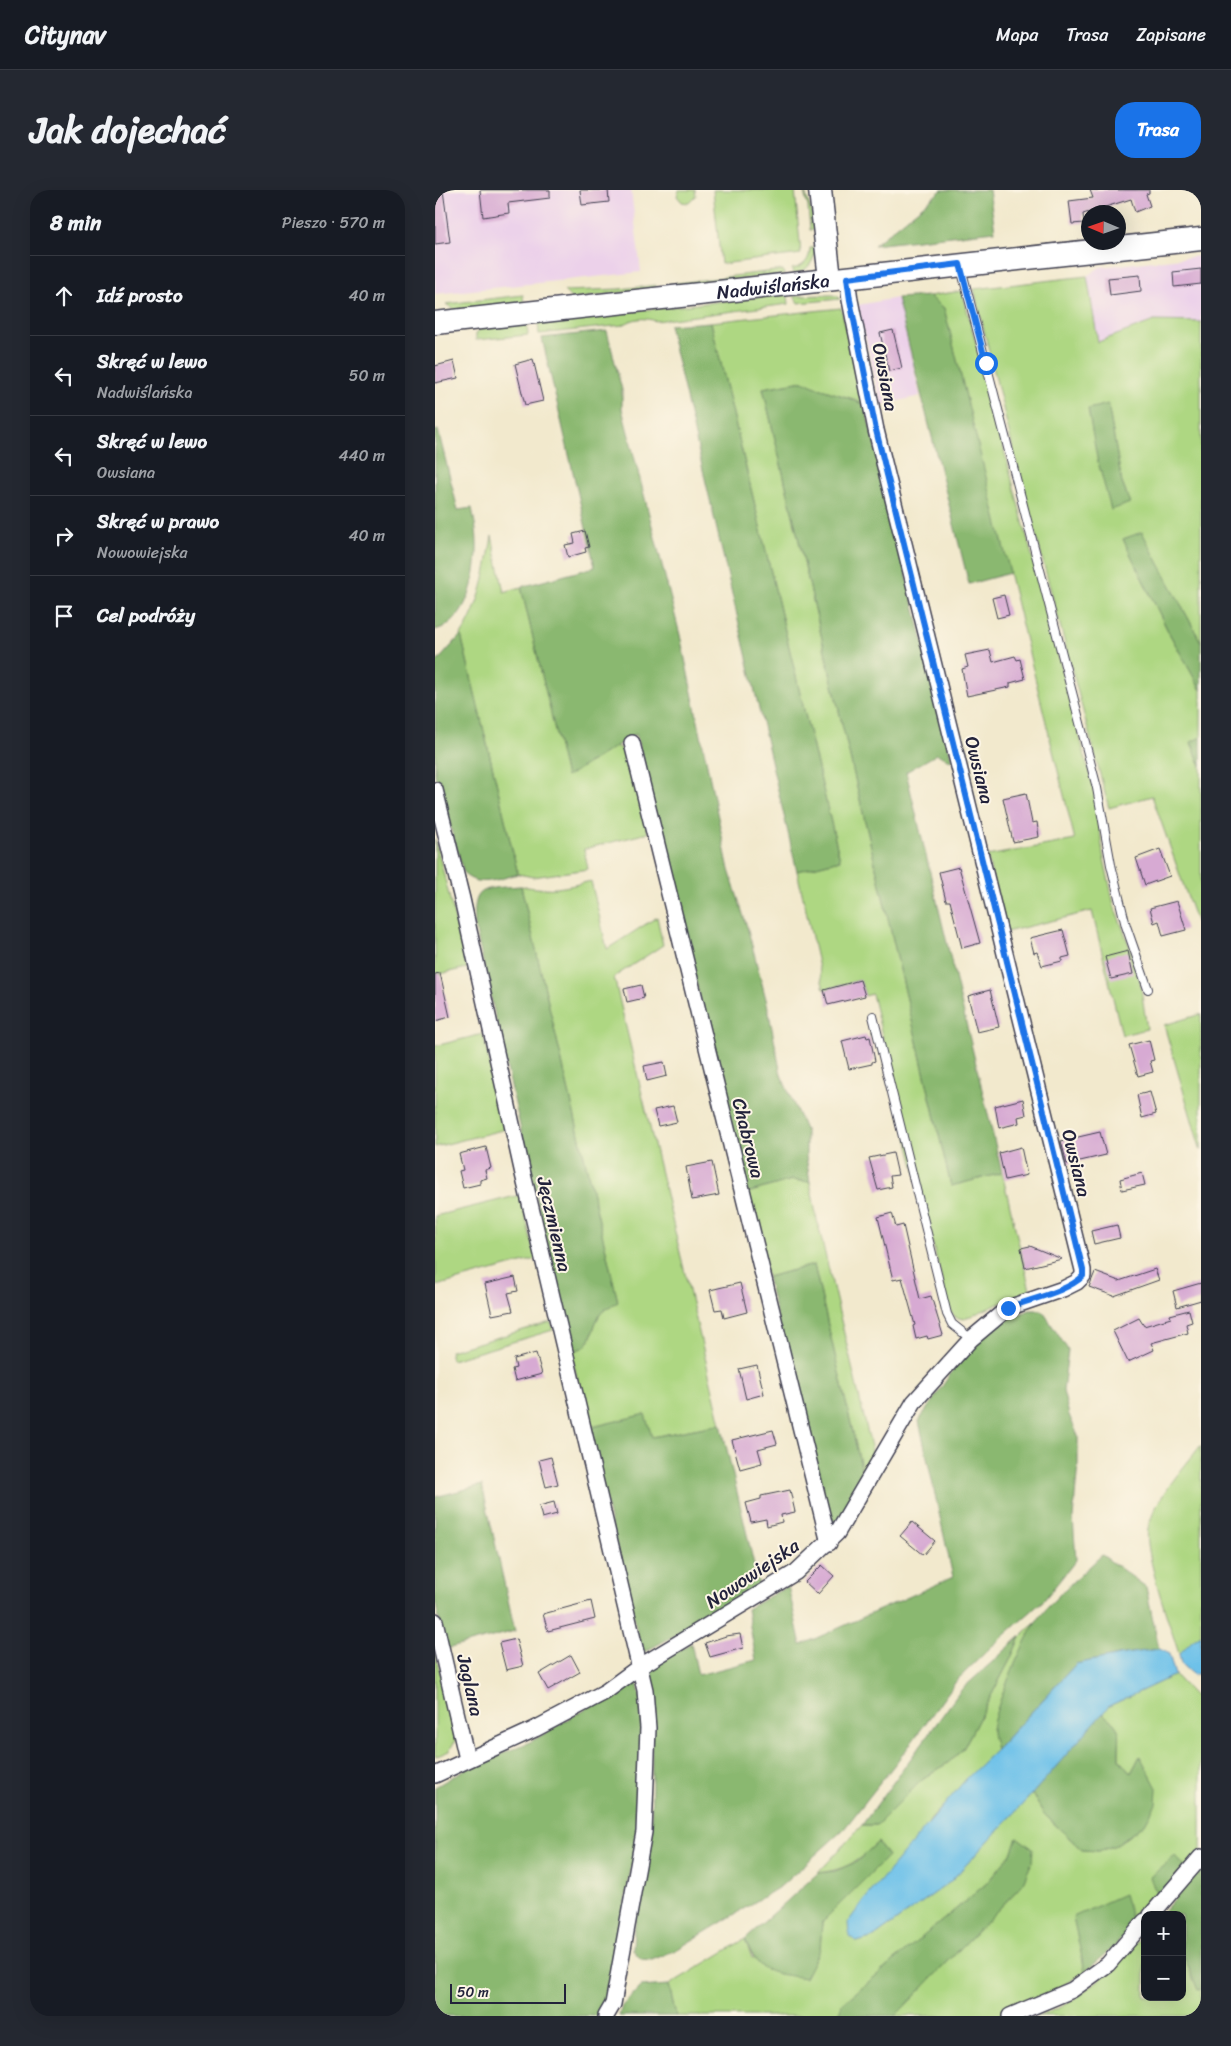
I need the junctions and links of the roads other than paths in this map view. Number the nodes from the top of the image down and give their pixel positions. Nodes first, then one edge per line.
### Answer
1 (820, 190) edge
2 (1201, 239) edge
3 (960, 264) junction
4 (838, 279) junction
5 (435, 322) edge
6 (631, 743) dead end
7 (435, 790) edge
8 (1148, 989) dead end
9 (873, 1016) dead end
10 (1083, 1270) joint
11 (971, 1339) junction
12 (829, 1543) junction
13 (435, 1621) edge
14 (639, 1667) junction
15 (467, 1759) junction
16 (435, 1775) edge
17 (1201, 1857) edge
18 (1154, 1911) edge
19 (1141, 1927) edge
20 (606, 2016) edge
21 (1011, 2016) edge

1 - 4 main road
2 - 3 main road, Nadwiślańska
3 - 4 main road, Nadwiślańska
3 - 8 lane
4 - 5 main road, Nadwiślańska
4 - 10 street, Owsiana
6 - 12 street, Chabrowa
7 - 14 street, Jęczmienna
9 - 11 lane
10 - 11 street, Nowowiejska
11 - 12 street, Nowowiejska
12 - 14 street, Nowowiejska
13 - 15 street, Jaglana
14 - 15 street, Nowowiejska
14 - 20 street, Jęczmienna
15 - 16 street, Nowowiejska
17 - 18 street
19 - 21 street

